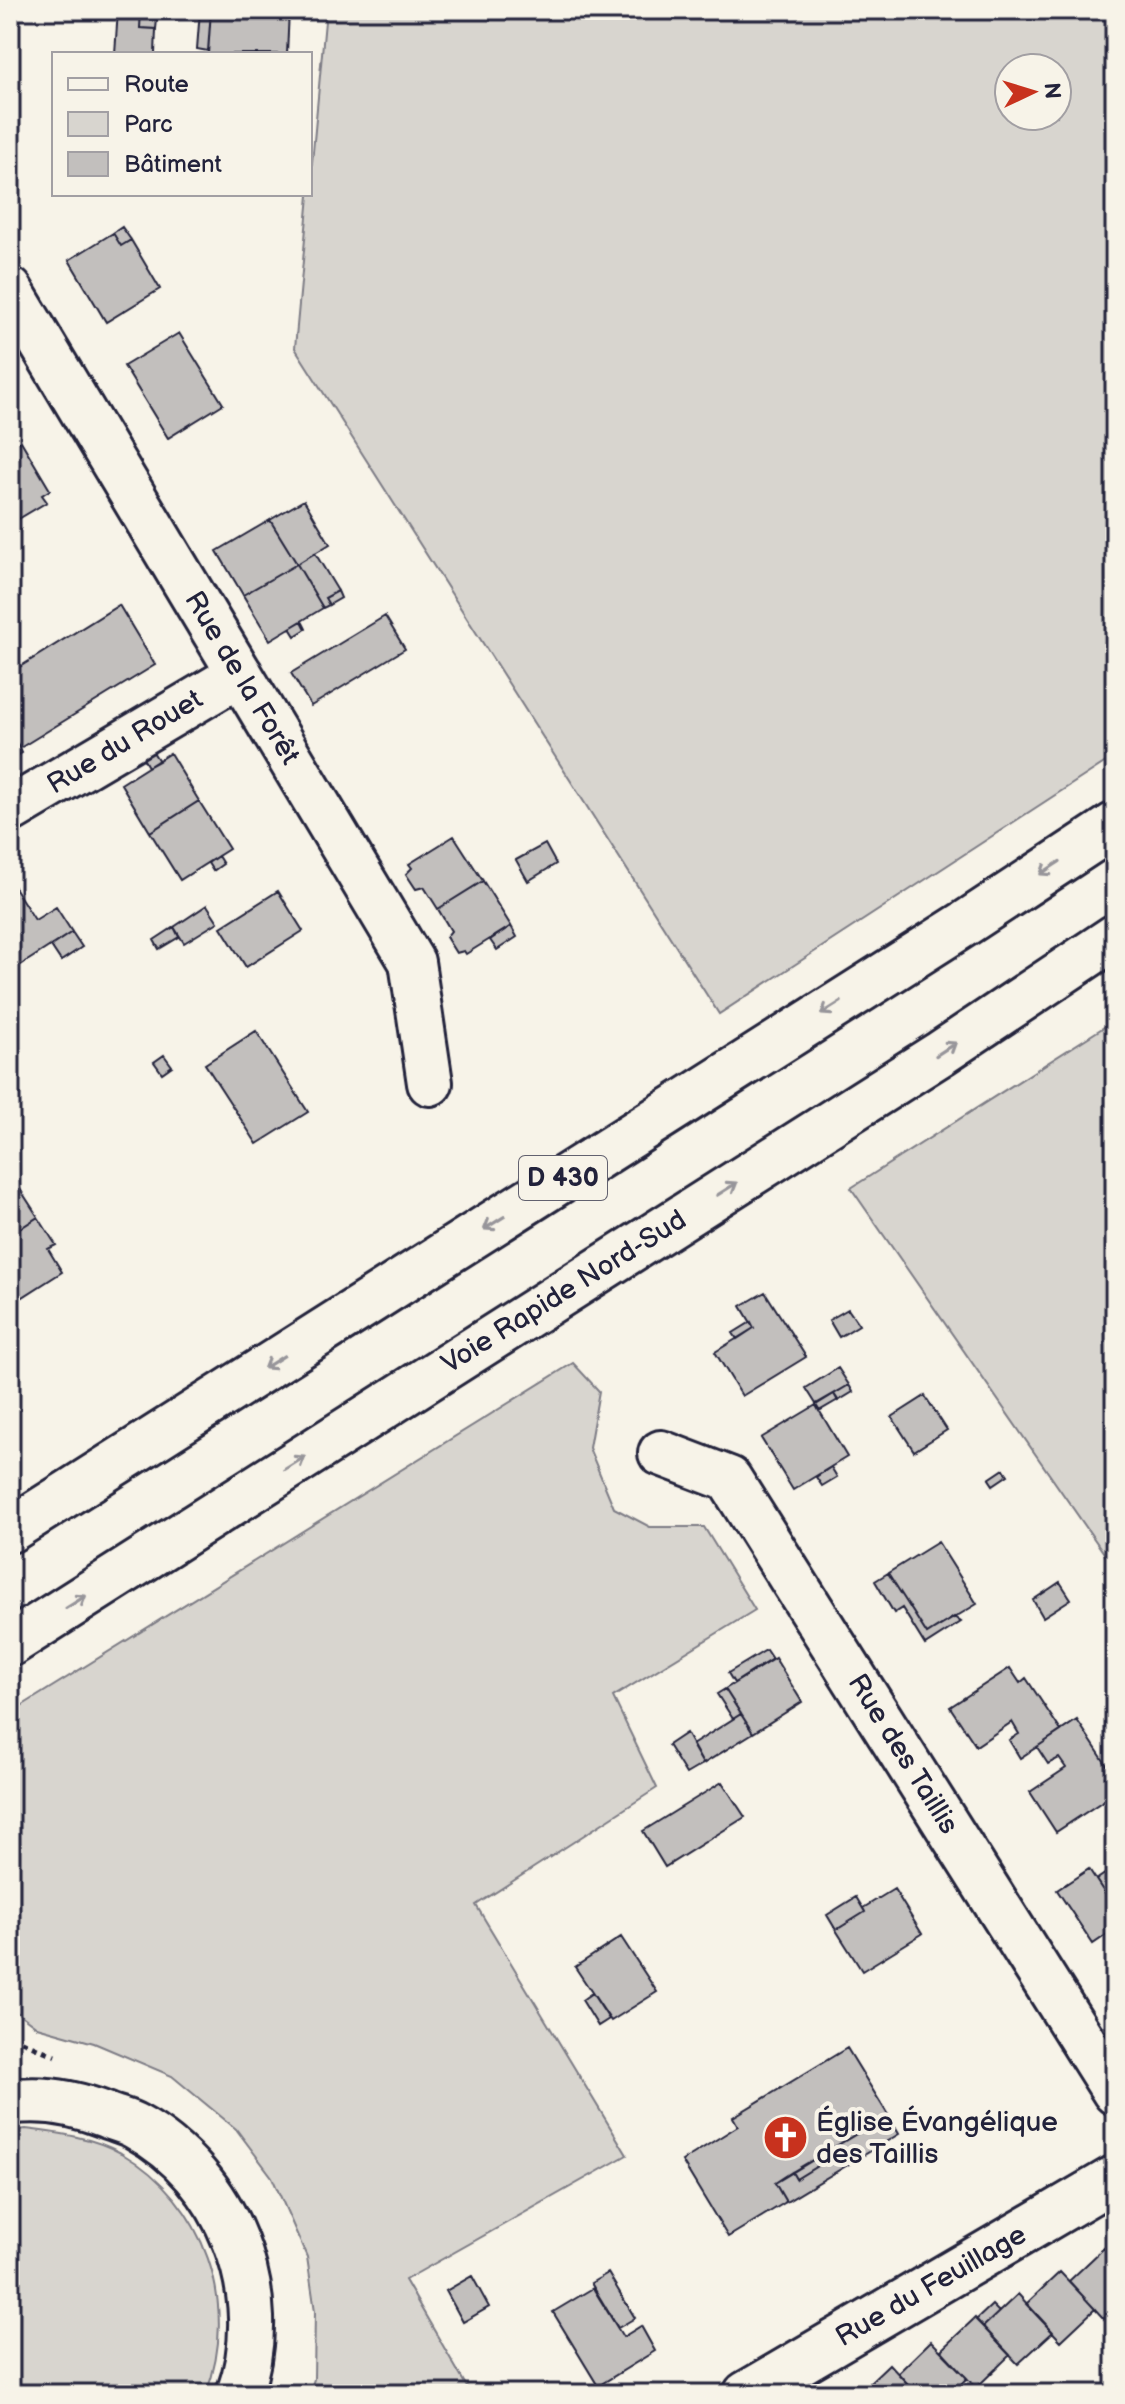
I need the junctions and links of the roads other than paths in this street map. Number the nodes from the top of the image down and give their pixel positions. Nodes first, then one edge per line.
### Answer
1 (10, 290) edge
2 (240, 674) junction
3 (10, 810) edge
4 (1115, 825) edge
5 (1115, 937) edge
6 (430, 1083) dead end
7 (661, 1453) dead end
8 (10, 1530) edge
9 (10, 1644) edge
10 (1115, 2092) edge
11 (15, 2096) edge
12 (1115, 2178) edge
13 (239, 2394) edge
14 (746, 2394) edge

1 - 2 main road, Rue de la Forêt
2 - 3 main road, Rue du Rouet
2 - 6 main road, Rue de la Forêt
4 -> 8 main road, D 430
9 -> 5 main road, Voie Rapide Nord-Sud
7 - 10 main road, Rue des Taillis
11 - 13 main road
12 - 14 main road, Rue du Feuillage

